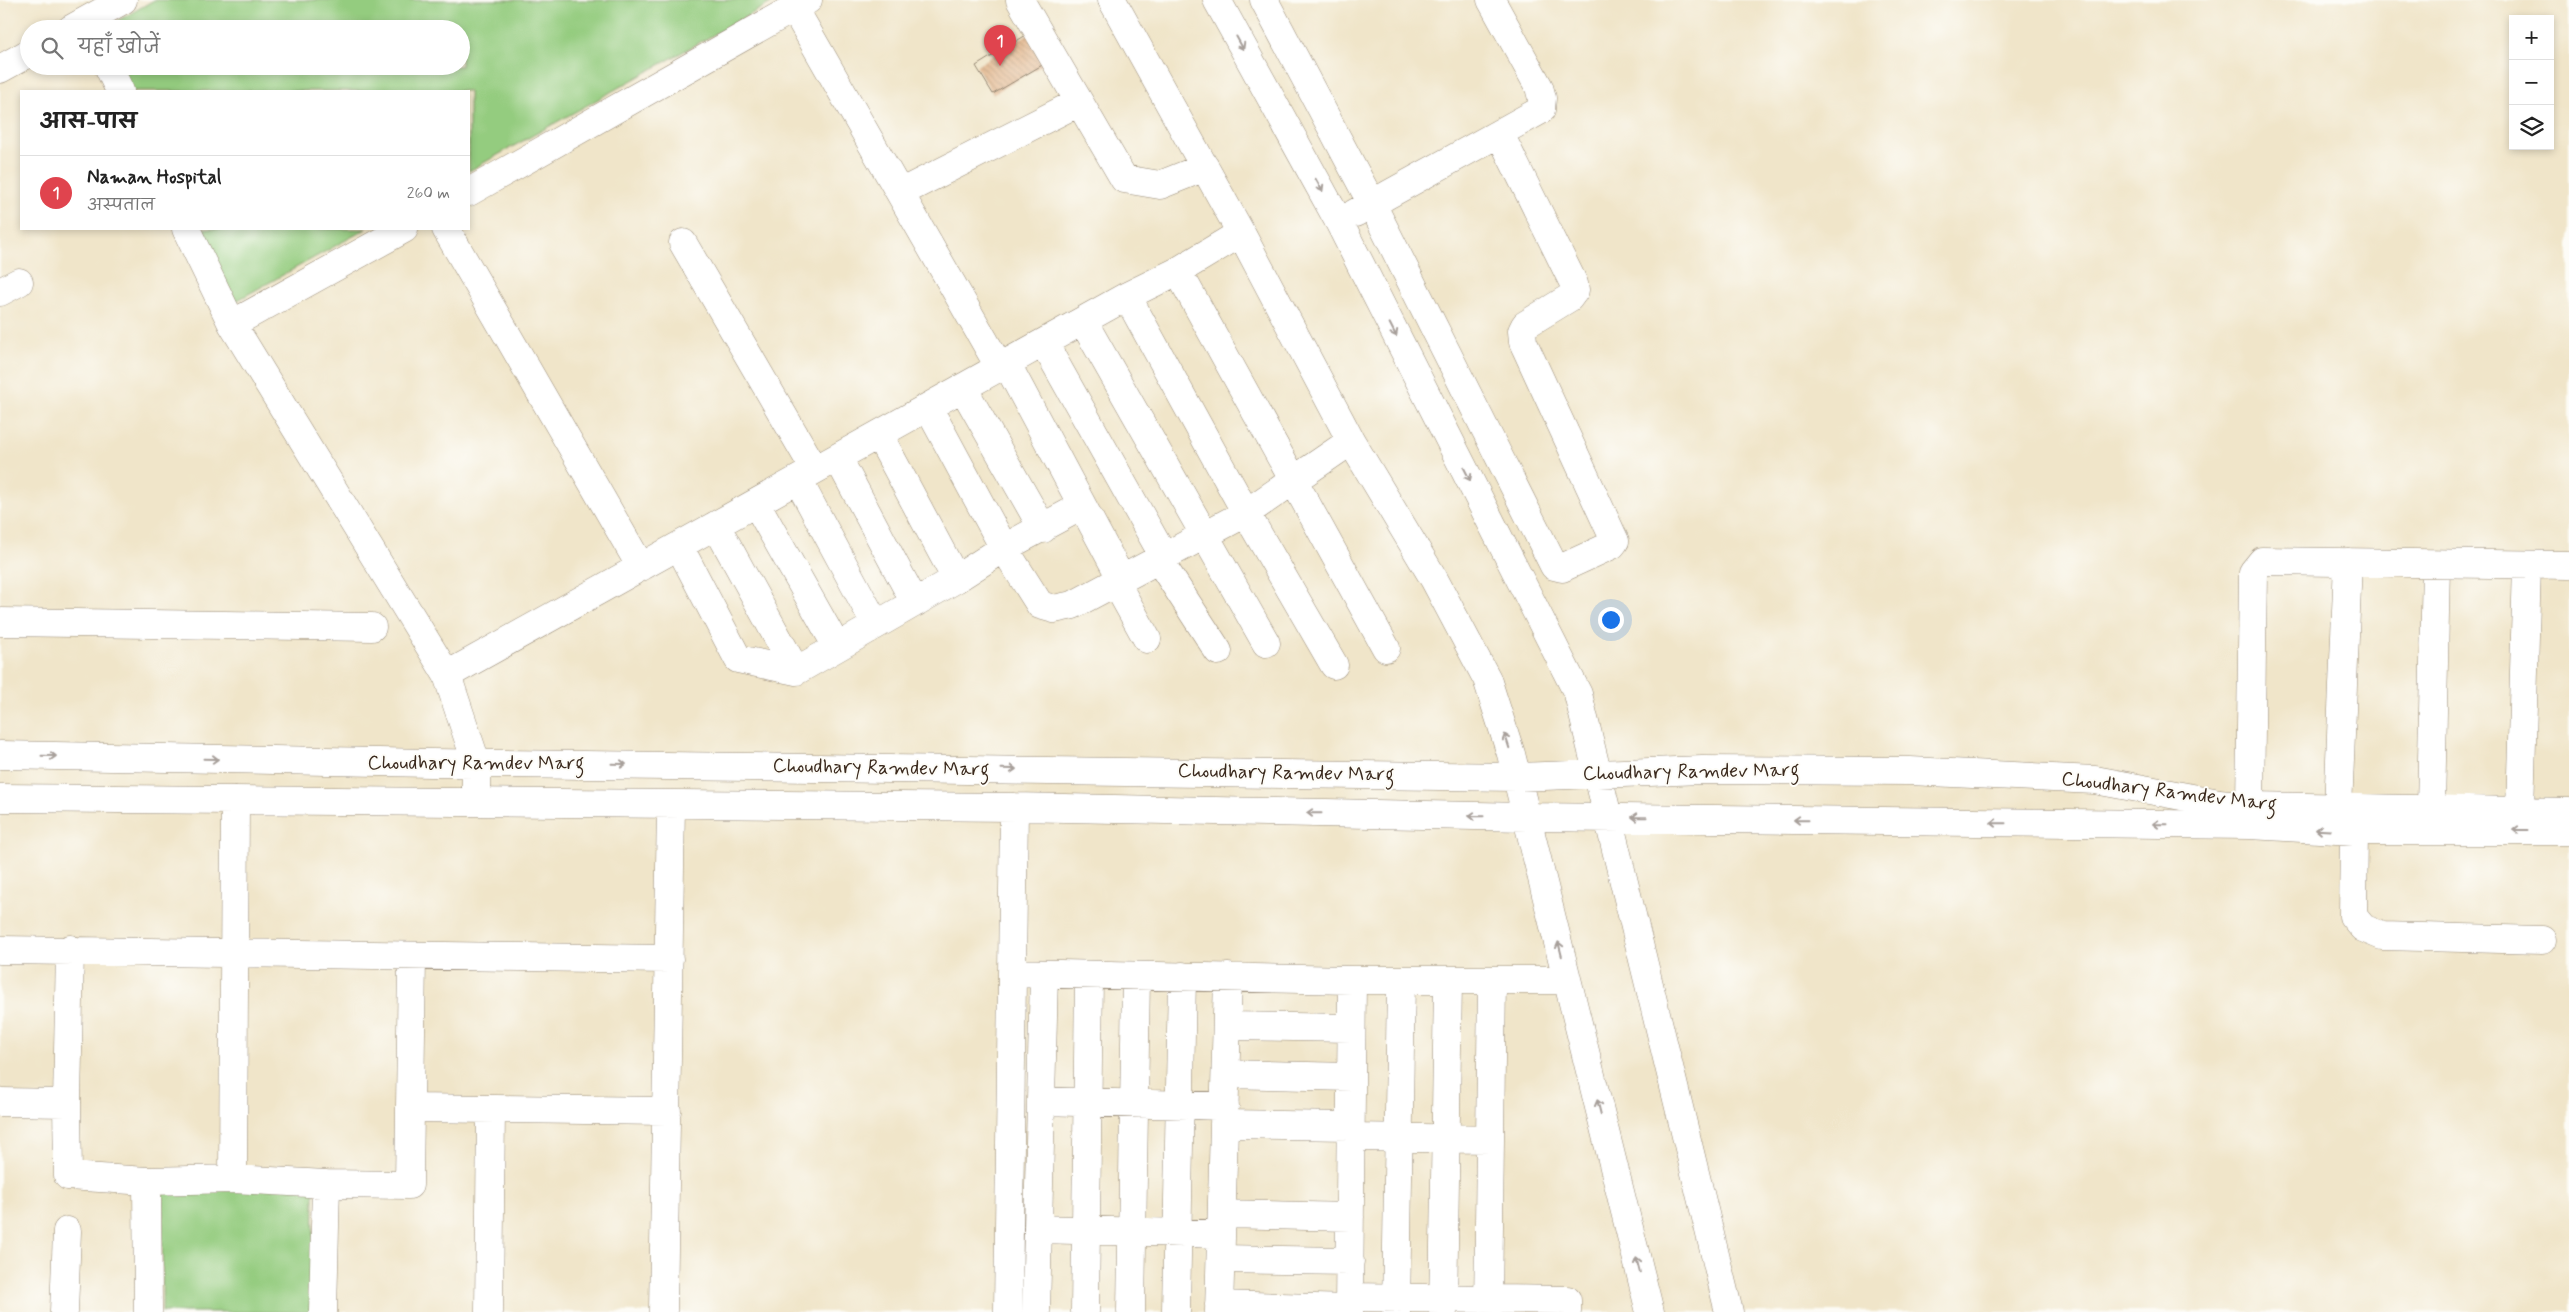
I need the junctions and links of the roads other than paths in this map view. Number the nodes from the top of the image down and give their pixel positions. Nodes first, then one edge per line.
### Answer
1 (122, 0) edge
2 (1020, 0) edge
3 (1112, 0) edge
4 (1217, 0) edge
5 (1264, 0) edge
6 (1491, 0) edge
7 (801, 4) edge
8 (80, 19) edge
9 (20, 58) edge
10 (0, 69) edge
11 (112, 75) edge
12 (120, 90) edge
13 (1080, 102) junction
14 (1500, 134) junction
15 (1205, 167) junction
16 (470, 191) edge
17 (900, 193) junction
18 (1372, 204) junction
19 (1338, 222) junction
20 (186, 230) edge
21 (402, 230) edge
22 (447, 230) edge
23 (1241, 233) junction
24 (683, 243) dead end
25 (1178, 271) junction
26 (1126, 296) junction
27 (1083, 321) junction
28 (232, 324) junction
29 (1044, 343) junction
30 (1003, 366) junction
31 (963, 388) junction
32 (928, 407) junction
33 (879, 435) junction
34 (1351, 441) junction
35 (817, 469) junction
36 (1293, 483) junction
37 (756, 503) junction
38 (1082, 506) junction
39 (1246, 513) junction
40 (716, 525) junction
41 (1043, 529) junction
42 (1205, 535) junction
43 (679, 546) junction
44 (1004, 548) junction
45 (1162, 558) junction
46 (2348, 562) junction
47 (2436, 564) junction
48 (2527, 565) junction
49 (2569, 566) edge
50 (641, 568) junction
51 (956, 579) junction
52 (1119, 581) junction
53 (914, 603) junction
54 (0, 622) edge
55 (876, 625) junction
56 (372, 627) dead end
57 (1147, 639) dead end
58 (1266, 643) dead end
59 (837, 647) junction
60 (1386, 648) dead end
61 (1218, 651) dead end
62 (1334, 665) dead end
63 (796, 671) junction
64 (447, 675) junction
65 (0, 755) edge
66 (476, 762) junction
67 (1597, 773) junction
68 (1517, 776) junction
69 (0, 798) edge
70 (235, 800) junction
71 (476, 802) junction
72 (672, 804) junction
73 (2250, 806) junction
74 (1014, 807) junction
75 (2338, 809) junction
76 (2431, 810) junction
77 (2520, 811) junction
78 (2569, 812) edge
79 (1607, 816) junction
80 (1527, 817) junction
81 (2569, 830) edge
82 (2354, 831) junction
83 (2542, 940) dead end
84 (70, 949) junction
85 (0, 950) edge
86 (234, 952) junction
87 (412, 956) junction
88 (669, 959) junction
89 (1012, 973) junction
90 (1044, 974) junction
91 (1089, 975) junction
92 (1136, 976) junction
93 (1182, 976) junction
94 (1228, 978) junction
95 (1352, 980) junction
96 (1401, 980) junction
97 (1492, 980) junction
98 (1568, 980) junction
99 (1448, 981) junction
100 (1227, 1026) junction
101 (1351, 1028) junction
102 (1226, 1074) junction
103 (1351, 1077) junction
104 (0, 1102) edge
105 (1041, 1102) junction
106 (66, 1103) junction
107 (1088, 1103) junction
108 (1134, 1105) junction
109 (1180, 1105) junction
110 (410, 1108) junction
111 (492, 1109) junction
112 (667, 1111) junction
113 (1225, 1115) junction
114 (1350, 1132) junction
115 (1398, 1138) junction
116 (1446, 1139) junction
117 (1490, 1139) junction
118 (233, 1179) junction
119 (146, 1181) junction
120 (326, 1184) junction
121 (1350, 1216) junction
122 (1038, 1229) junction
123 (1086, 1231) junction
124 (67, 1232) dead end
125 (1132, 1232) junction
126 (1178, 1233) junction
127 (1221, 1236) junction
128 (1350, 1261) junction
129 (1396, 1305) edge
130 (1443, 1305) edge
131 (1488, 1305) edge
132 (1349, 1306) edge
133 (1535, 1306) edge
134 (1219, 1308) edge
135 (64, 1312) edge
136 (148, 1312) edge
137 (323, 1312) edge
138 (489, 1312) edge
139 (664, 1312) edge
140 (1008, 1312) edge
141 (1036, 1312) edge
142 (1085, 1312) edge
143 (1131, 1312) edge
144 (1176, 1312) edge
145 (1567, 1312) edge
146 (1650, 1312) edge
147 (1729, 1312) edge

1 - 8 street
2 - 13 street
3 - 15 street
4 -> 19 street
5 - 18 street
6 - 14 street
7 - 16 street
7 - 17 street
9 - 10 street
11 - 12 street
13 - 15 street
13 - 17 street
14 - 18 street
14 - 18 street
15 - 23 street
17 - 30 street
18 - 19 street
19 -> 67 street
20 - 28 street
21 - 28 street
22 - 50 street
23 - 25 street
23 - 34 street
24 - 35 street
25 - 26 street
25 - 36 street
26 - 27 street
26 - 39 street
27 - 29 street
27 - 42 street
28 - 64 street
29 - 30 street
29 - 45 street
30 - 31 street
30 - 38 street
31 - 32 street
31 - 41 street
32 - 33 street
32 - 44 street
33 - 35 street
33 - 51 street
34 - 36 street
68 -> 34 street
35 - 37 street
35 - 53 street
35 - 55 street
36 - 39 street
36 - 60 street
37 - 40 street
37 - 59 street
38 - 41 street
38 - 52 street
39 - 42 street
39 - 62 street
40 - 43 street
40 - 63 street
41 - 44 street
42 - 45 street
42 - 58 street
43 - 50 street
43 - 63 street
44 - 51 street
44 - 52 street
45 - 52 street
45 - 61 street
46 - 47 street
46 - 73 street
46 - 75 street
47 - 48 street
47 - 76 street
48 - 49 street
48 - 77 street
50 - 64 street
51 - 53 street
52 - 57 street
53 - 55 street
54 - 56 street
55 - 59 street
59 - 63 street
64 - 66 street
65 -> 66 street, Choudhary Ramdev Marg
66 -> 68 street, Choudhary Ramdev Marg
66 - 71 street
67 - 68 street, Choudhary Ramdev Marg
67 - 73 street, Choudhary Ramdev Marg
67 - 79 street
68 - 80 street
69 - 70 street
70 - 71 street
70 - 86 street
71 - 72 street
72 - 74 street
72 - 88 street
73 - 75 street, Choudhary Ramdev Marg
80 -> 74 street
74 - 89 street
75 - 76 street, Choudhary Ramdev Marg
76 - 77 street, Choudhary Ramdev Marg
77 - 78 street, Choudhary Ramdev Marg
79 - 80 street
82 -> 79 street
79 - 147 street
98 -> 80 street
81 -> 82 street
82 - 83 street
84 - 85 street
84 - 86 street
84 - 106 street
86 - 87 street
86 - 118 street
87 - 88 street
87 - 110 street
88 - 112 street
89 - 90 street
89 - 140 street
90 - 91 street
90 - 105 street
91 - 92 street
91 - 107 street
92 - 93 street
92 - 108 street
93 - 94 street
93 - 109 street
94 - 95 street
94 - 100 street
95 - 96 street
95 - 101 street
96 - 99 street
96 - 115 street
97 - 98 street
97 - 99 street
97 - 117 street
146 -> 98 street
99 - 116 street
100 - 101 street
100 - 102 street
101 - 103 street
102 - 103 street
102 - 113 street
103 - 114 street
104 - 106 street
105 - 107 street
105 - 122 street
106 - 119 street
107 - 108 street
107 - 123 street
108 - 109 street
108 - 125 street
109 - 113 street
109 - 126 street
110 - 111 street
110 - 120 street
111 - 112 street
111 - 138 street
112 - 139 street
113 - 114 street
113 - 127 street
114 - 115 street
114 - 121 street
115 - 116 street
115 - 129 street
116 - 117 street
116 - 130 street
117 - 131 street
118 - 119 street
118 - 120 street
119 - 136 street
120 - 137 street
121 - 127 street
121 - 128 street
122 - 123 street
122 - 141 street
123 - 125 street
123 - 142 street
124 - 135 street
125 - 126 street
125 - 143 street
126 - 127 street
126 - 144 street
127 - 128 street
127 - 134 street
128 - 132 street
129 - 130 street
129 - 132 street
130 - 131 street
131 - 133 street
132 - 134 street
133 - 145 street

